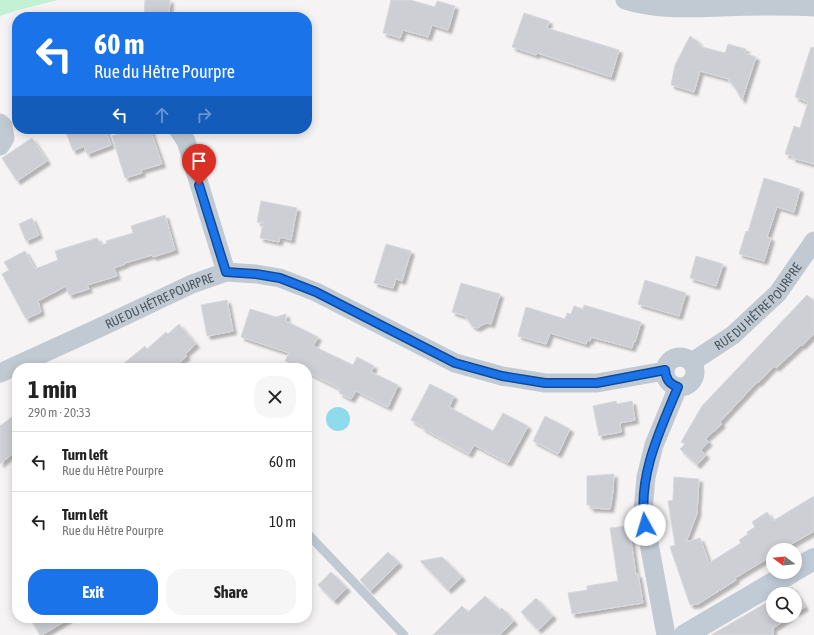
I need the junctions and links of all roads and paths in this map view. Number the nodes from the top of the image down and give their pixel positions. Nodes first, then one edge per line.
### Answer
1 (624, 0) edge
2 (814, 7) edge
3 (7, 123) edge
4 (181, 134) edge
5 (0, 146) edge
6 (814, 241) edge
7 (226, 272) junction
8 (692, 362) junction
9 (22, 363) edge
10 (12, 367) edge
11 (665, 370) junction
12 (0, 373) edge
13 (678, 387) junction
14 (312, 538) edge
15 (814, 559) edge
16 (802, 566) edge
17 (780, 579) edge
18 (404, 635) edge
19 (666, 635) edge
20 (685, 635) edge

1 - 2 street
3 - 5 street
4 - 7 street
6 - 8 street, RUE DU HÊTRE POURPRE
7 - 9 street, RUE DU HÊTRE POURPRE
7 - 11 street, RUE DU HÊTRE POURPRE
8 - 11 street
8 - 13 street
10 - 12 street, RUE DU HÊTRE POURPRE
11 - 13 street
13 - 19 street
14 - 18 lane
15 - 16 main road
17 - 20 main road

